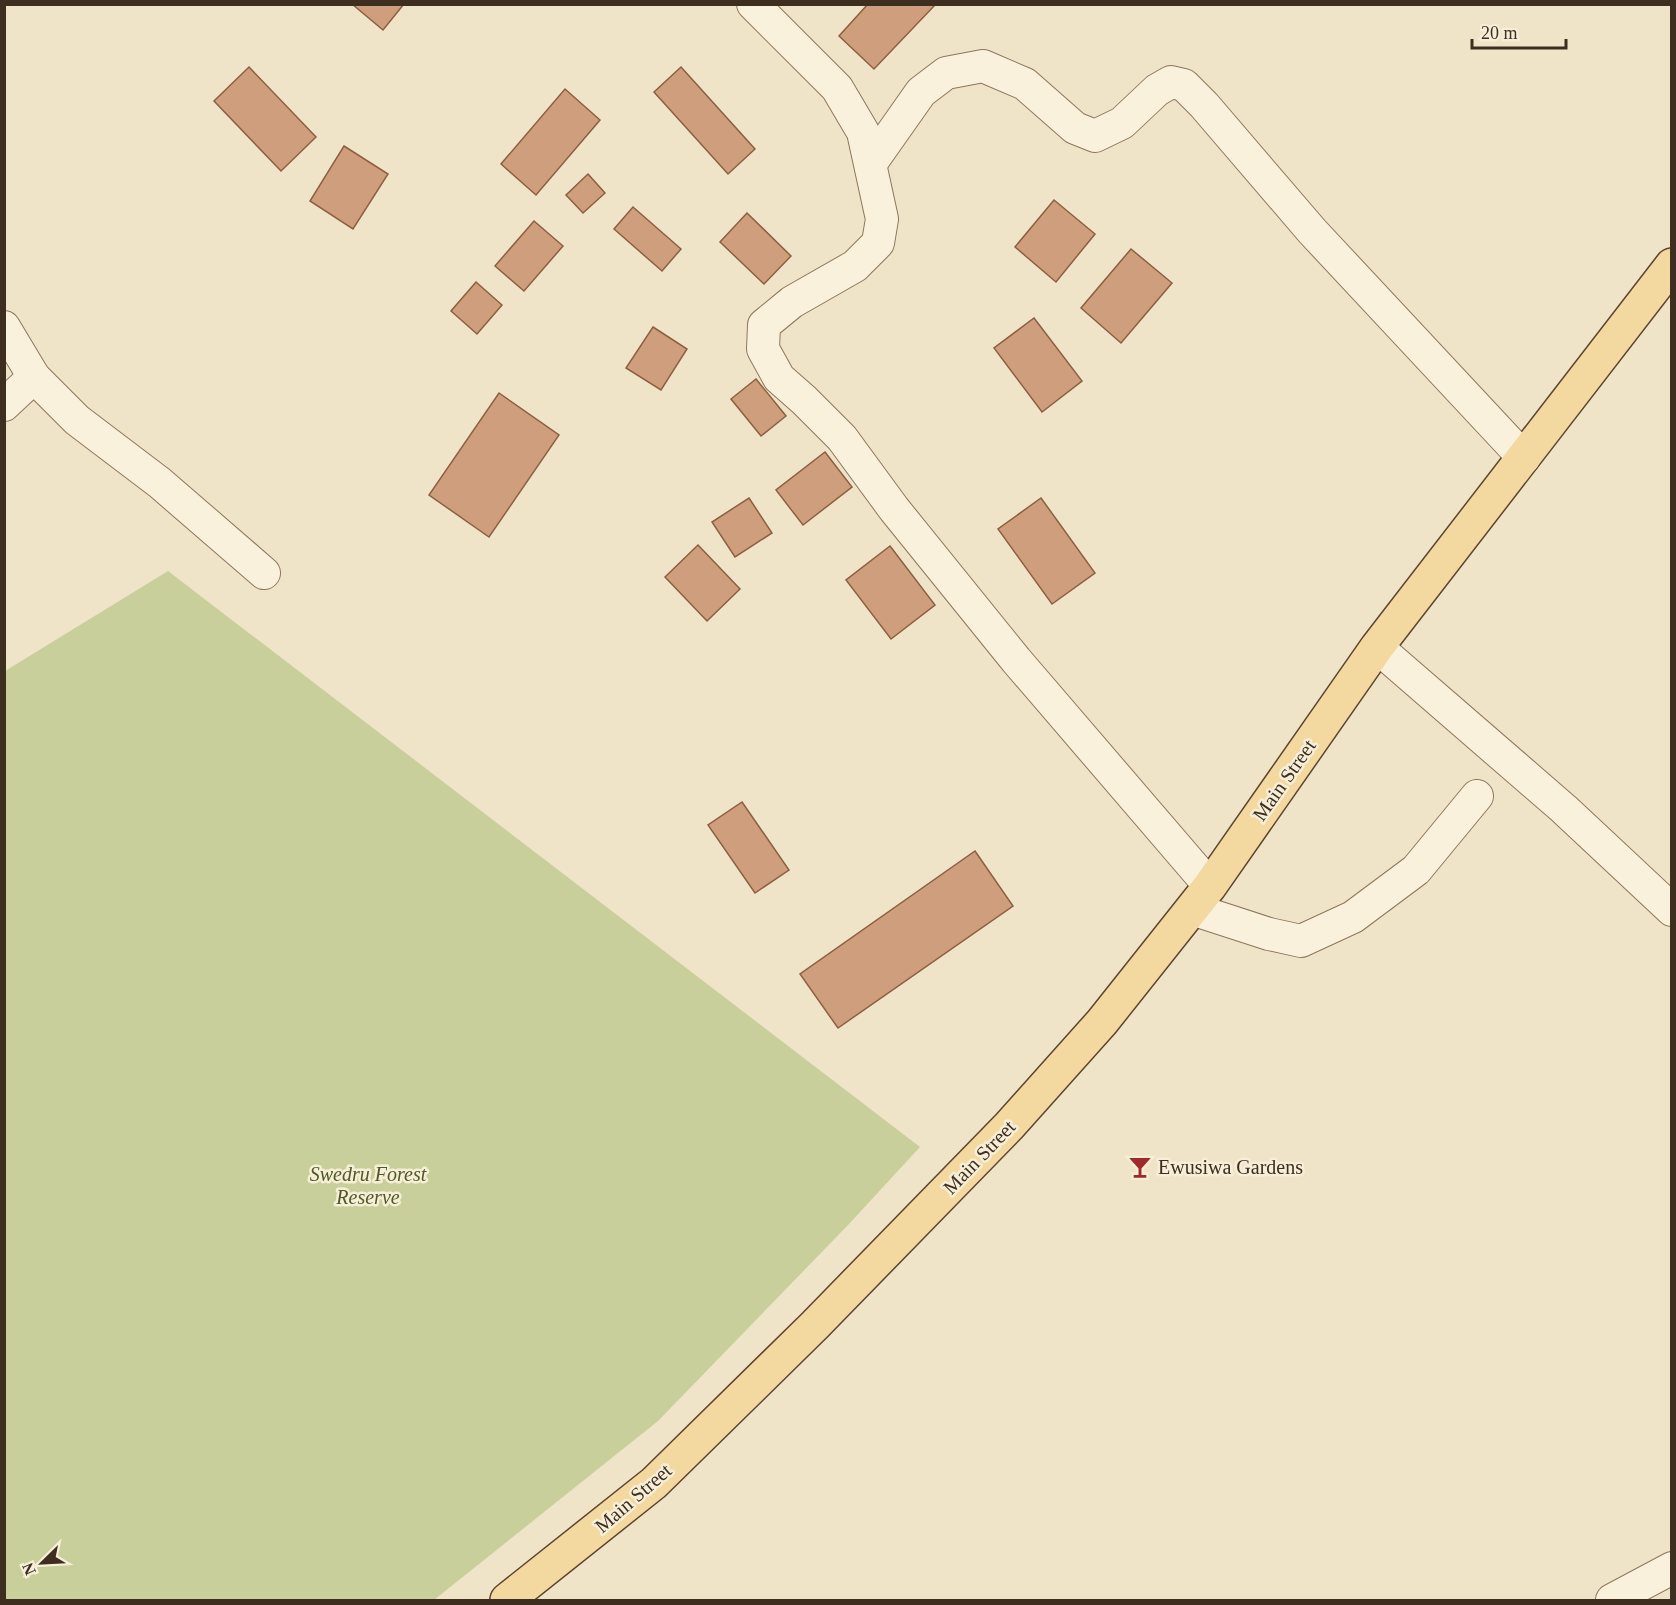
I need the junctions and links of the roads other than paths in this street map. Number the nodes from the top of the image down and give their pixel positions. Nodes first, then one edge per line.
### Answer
1 (753, 4) edge
2 (871, 163) junction
3 (1671, 265) edge
4 (4, 327) edge
5 (34, 377) junction
6 (4, 405) edge
7 (1524, 458) junction
8 (264, 573) dead end
9 (1377, 647) junction
10 (1477, 796) dead end
11 (1201, 898) junction
12 (1671, 910) edge
13 (1671, 1568) edge
14 (507, 1600) edge
15 (1612, 1600) edge

1 - 2 street
2 - 7 street
2 - 11 street
3 - 7 main road, Main Street
4 - 5 street
5 - 6 street
5 - 8 street
7 - 9 main road, Main Street
9 - 11 main road, Main Street
9 - 12 street
10 - 11 street
11 - 14 main road, Main Street
13 - 15 street

